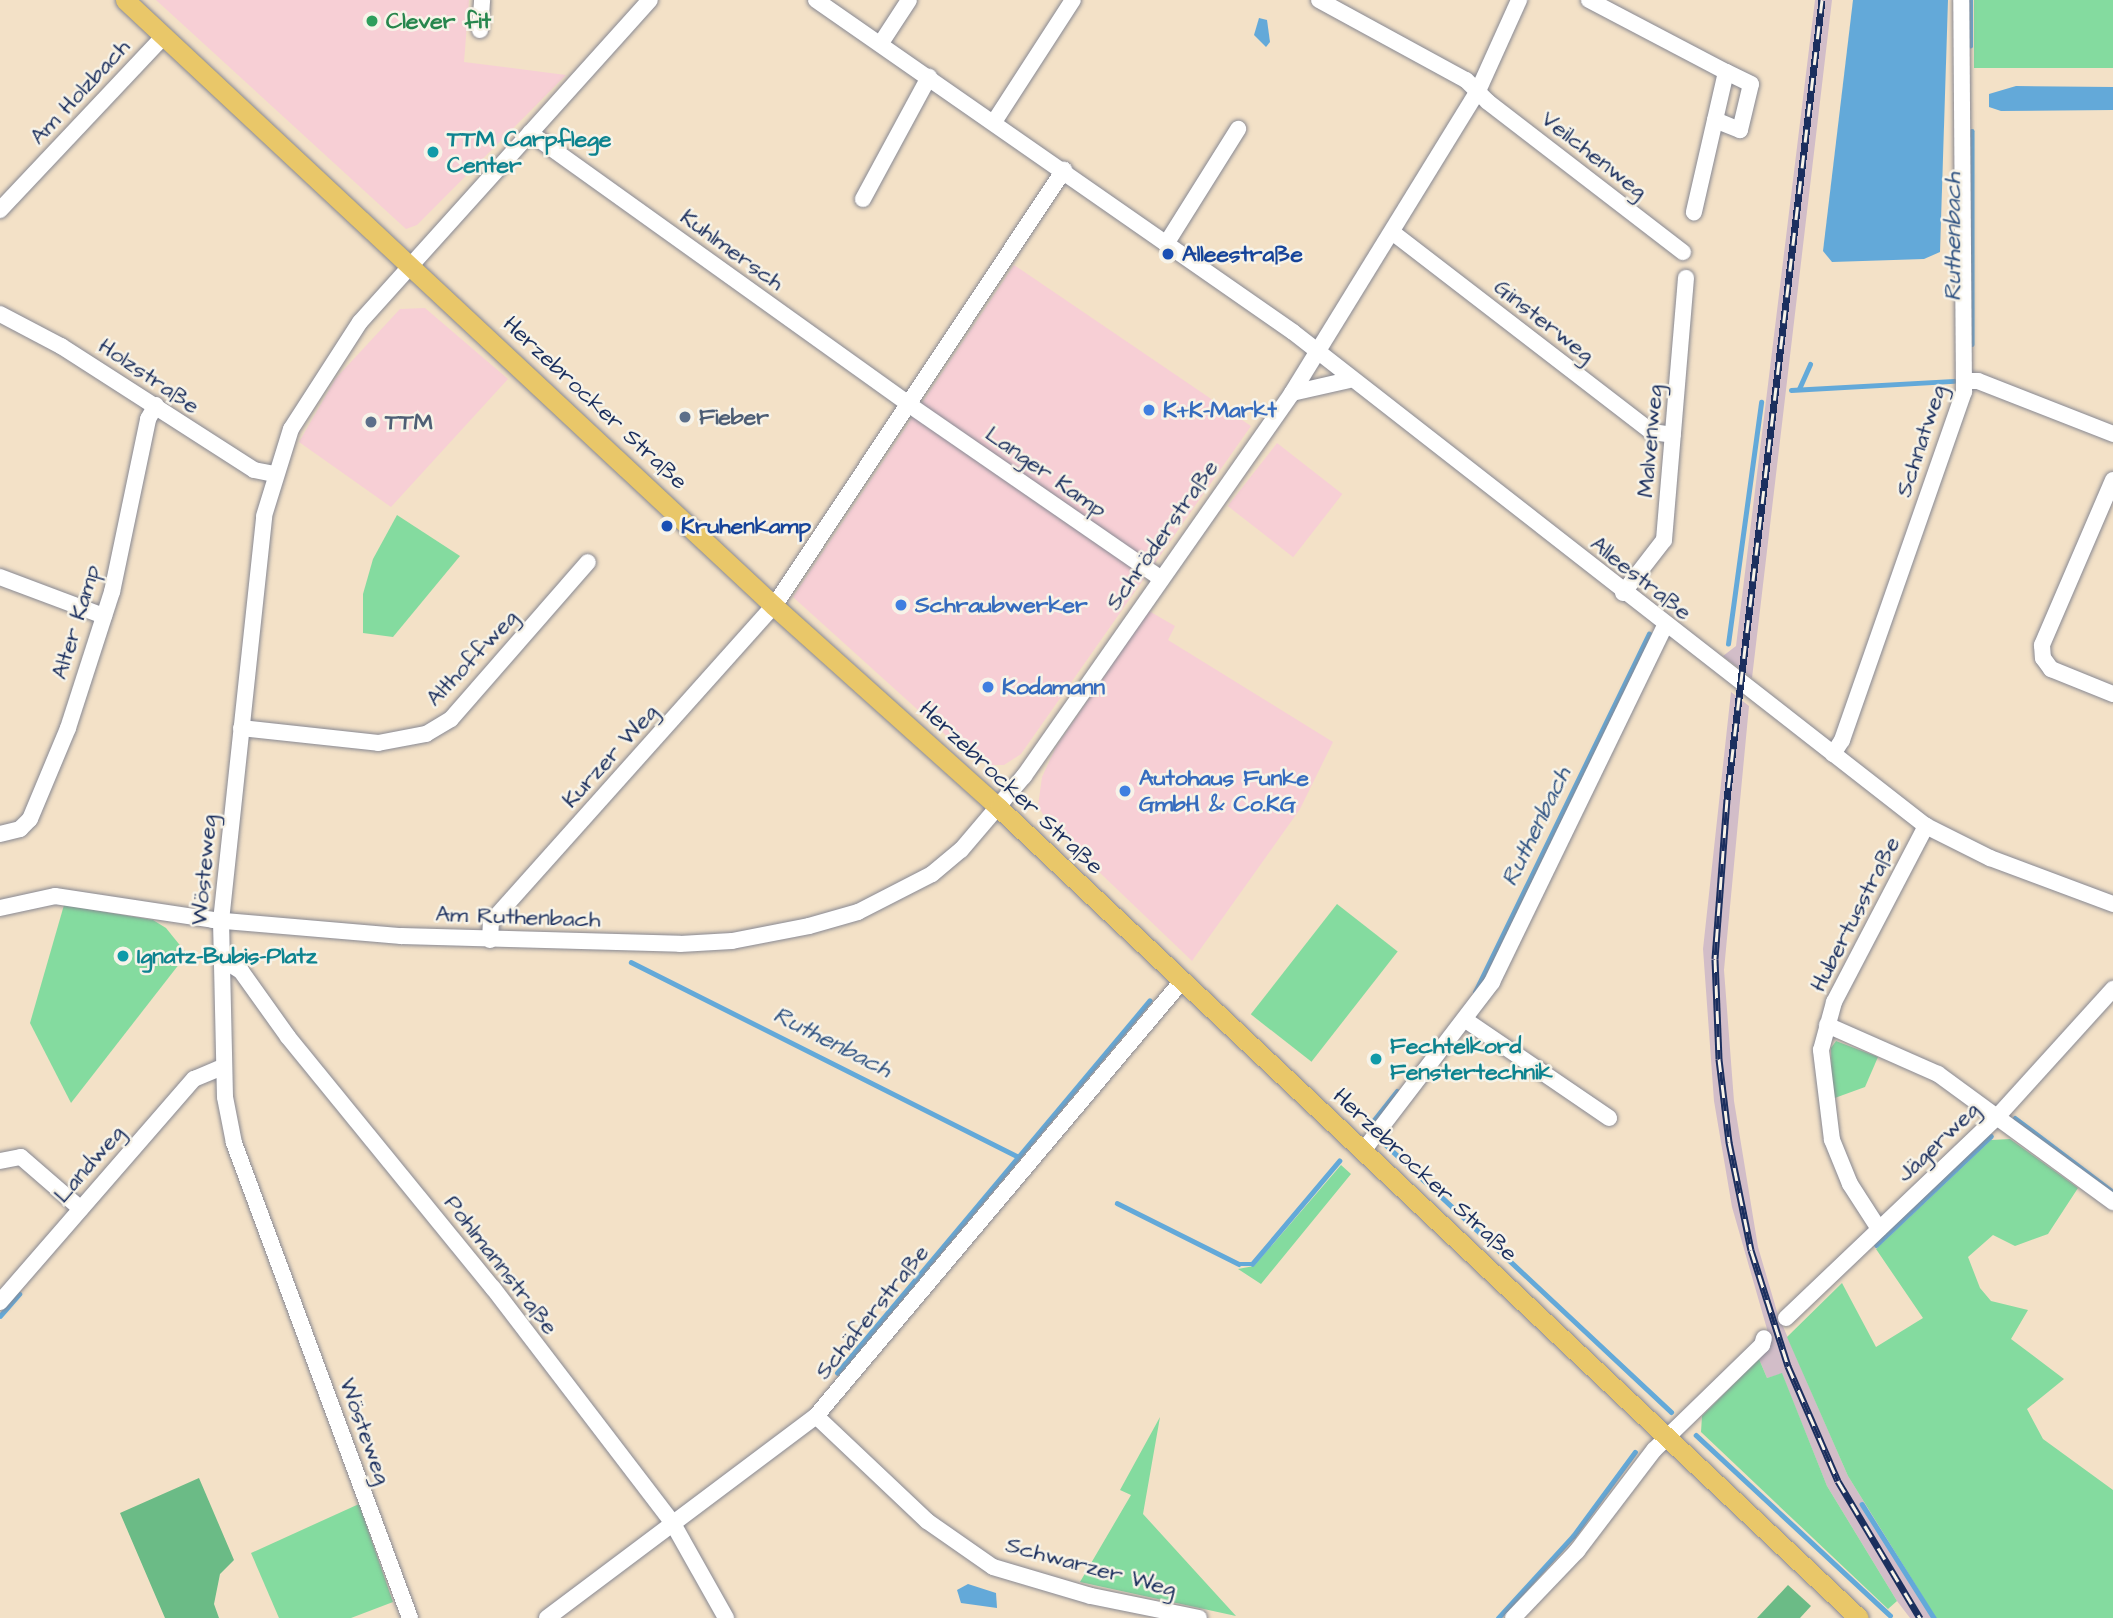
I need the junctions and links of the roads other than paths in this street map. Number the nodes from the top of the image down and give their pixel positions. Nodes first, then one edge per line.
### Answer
1 (125, 0) edge
2 (482, 0) edge
3 (650, 0) edge
4 (816, 0) edge
5 (909, 0) edge
6 (1073, 0) edge
7 (1319, 0) edge
8 (1519, 0) edge
9 (1590, 0) edge
10 (1961, 0) edge
11 (480, 30) dead end
12 (164, 36) junction
13 (881, 43) junction
14 (1726, 72) junction
15 (929, 77) junction
16 (1478, 91) junction
17 (1714, 120) junction
18 (993, 122) junction
19 (1238, 129) dead end
20 (530, 133) junction
21 (1064, 170) junction
22 (863, 199) dead end
23 (0, 210) edge
24 (1694, 212) dead end
25 (1392, 232) junction
26 (1166, 244) junction
27 (1683, 253) dead end
28 (411, 265) junction
29 (1686, 278) dead end
30 (0, 314) edge
31 (1315, 351) junction
32 (1349, 380) junction
33 (1965, 381) junction
34 (1292, 393) junction
35 (908, 404) junction
36 (156, 405) junction
37 (2113, 434) edge
38 (1673, 435) junction
39 (274, 474) junction
40 (2113, 480) edge
41 (588, 562) dead end
42 (1159, 577) junction
43 (1, 582) edge
44 (1623, 593) junction
45 (774, 606) junction
46 (104, 616) junction
47 (1665, 626) junction
48 (2113, 694) edge
49 (241, 728) junction
50 (1833, 754) junction
51 (999, 808) junction
52 (1926, 826) junction
53 (3, 835) edge
54 (2113, 904) edge
55 (0, 908) edge
56 (221, 920) junction
57 (490, 940) junction
58 (220, 958) junction
59 (1182, 981) junction
60 (2113, 989) edge
61 (1467, 1021) junction
62 (1827, 1025) junction
63 (222, 1067) junction
64 (1997, 1117) junction
65 (1609, 1118) dead end
66 (1363, 1152) junction
67 (0, 1161) edge
68 (2113, 1202) edge
69 (81, 1209) junction
70 (1879, 1229) junction
71 (0, 1302) edge
72 (1786, 1318) dead end
73 (1763, 1338) dead end
74 (816, 1416) junction
75 (1669, 1436) junction
76 (672, 1522) junction
77 (410, 1618) edge
78 (547, 1618) edge
79 (726, 1618) edge
80 (1199, 1618) edge
81 (1513, 1618) edge
82 (1858, 1618) edge

1 - 12 main road, Herzebrocker Straße
2 - 11 street
3 - 20 street, Wösteweg
4 - 13 street, Alleestraße
5 - 13 street
6 - 18 street
7 - 16 street, Veilchenweg
8 - 16 street, Schröderstraße
9 - 14 street
10 - 33 street, Schnatweg
12 - 23 street, Am Holzbach
12 - 28 main road, Herzebrocker Straße
13 - 15 street, Alleestraße
14 - 17 street
14 - 17 street
15 - 18 street, Alleestraße
15 - 22 street
16 - 25 street, Schröderstraße
16 - 27 street, Veilchenweg
17 - 24 street
18 - 21 street, Alleestraße
19 - 26 street
20 - 28 street, Wösteweg
20 - 35 street, Kuhlmersch
21 - 26 street, Alleestraße
21 - 35 street
25 - 31 street, Schröderstraße
25 - 38 street, Ginsterweg
26 - 31 street, Alleestraße
28 - 39 street, Wösteweg
28 - 45 main road, Herzebrocker Straße
29 - 38 street, Malvenweg
30 - 36 street, Holzstraße
31 - 32 street, Alleestraße
31 - 34 street, Schröderstraße
32 - 34 street
32 - 44 street, Alleestraße
33 - 37 street
33 - 50 street, Schnatweg
34 - 42 street, Schröderstraße
35 - 42 street, Langer Kamp
35 - 45 street
36 - 39 street, Holzstraße
36 - 46 street, Alter Kamp
38 - 44 street, Malvenweg
39 - 49 street, Wösteweg
40 - 48 street
41 - 49 street, Althoffweg
42 - 51 street, Schröderstraße
43 - 46 street
44 - 47 street, Alleestraße
45 - 51 main road, Herzebrocker Straße
45 - 57 street, Kurzer Weg
46 - 53 street, Alter Kamp
47 - 50 street, Alleestraße
47 - 61 street
49 - 56 street, Wösteweg
50 - 52 street, Alleestraße
51 - 57 street, Am Ruthenbach
51 - 59 main road, Herzebrocker Straße
52 - 54 street, Alleestraße
52 - 62 street, Hubertusstraße
55 - 56 street, Am Ruthenbach
56 - 57 street, Am Ruthenbach
56 - 58 street, Wösteweg
58 - 63 street, Wösteweg
58 - 76 street, Pohlmannstraße
59 - 66 main road, Herzebrocker Straße
59 - 74 street, Schäferstraße
60 - 64 street, Jägerweg
61 - 65 street
61 - 66 street
62 - 64 street, Hubertusstraße
62 - 70 street, Hubertusstraße
63 - 69 street, Landweg
63 - 77 street, Wösteweg
64 - 68 street, Hubertusstraße
64 - 70 street, Jägerweg
66 - 75 main road, Herzebrocker Straße
67 - 69 street
69 - 71 street, Landweg
70 - 72 street, Jägerweg
73 - 75 street
74 - 76 street, Schäferstraße
74 - 80 street, Schwarzer Weg
75 - 81 street
75 - 82 main road, Herzebrocker Straße
76 - 78 street, Schäferstraße
76 - 79 street, Pohlmannstraße

